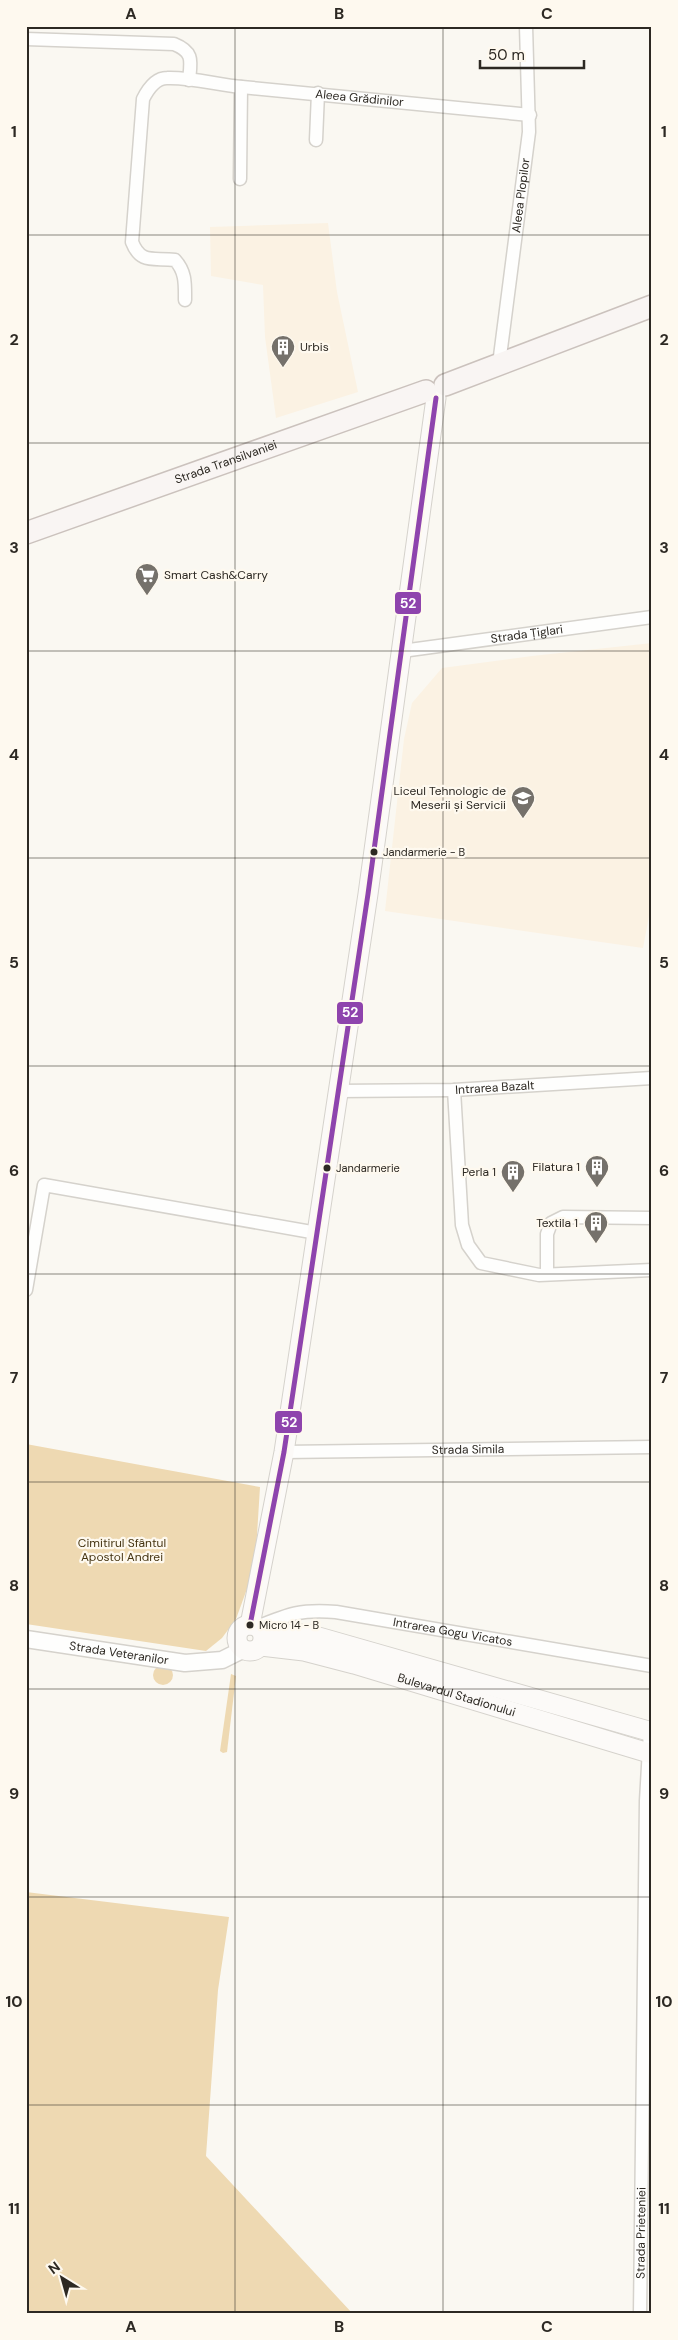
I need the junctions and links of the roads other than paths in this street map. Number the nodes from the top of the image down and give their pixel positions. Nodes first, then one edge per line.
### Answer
1 (526, 26) edge
2 (26, 39) edge
3 (189, 80) junction
4 (241, 87) junction
5 (318, 93) junction
6 (530, 115) junction
7 (316, 140) dead end
8 (240, 178) dead end
9 (185, 300) dead end
10 (652, 306) edge
11 (499, 364) junction
12 (436, 391) junction
13 (26, 533) edge
14 (652, 617) edge
15 (402, 651) junction
16 (652, 1078) edge
17 (454, 1090) junction
18 (337, 1091) junction
19 (652, 1218) edge
20 (317, 1232) junction
21 (652, 1270) edge
22 (548, 1273) junction
23 (26, 1290) edge
24 (652, 1448) edge
25 (284, 1452) junction
26 (252, 1637) junction
27 (26, 1639) edge
28 (652, 1666) edge
29 (651, 1732) edge
30 (650, 1753) edge
31 (649, 1854) edge
32 (649, 1924) edge
33 (640, 2314) edge

1 - 6 street, Aleea Plopilor
2 - 3 street
3 - 4 street, Aleea Grădinilor
3 - 9 street, Aleea Grădinilor
4 - 5 street, Aleea Grădinilor
4 - 8 street
5 - 6 street, Aleea Grădinilor
5 - 7 street
6 - 11 street, Aleea Plopilor
10 - 11 main road, Strada Transilvaniei
11 - 12 main road, Strada Transilvaniei
12 - 13 main road, Strada Transilvaniei
12 - 15 main road
14 - 15 street, Strada Țiglari
15 - 18 main road
16 - 17 street, Intrarea Bazalt
17 - 18 street, Intrarea Bazalt
17 - 22 street
18 - 20 main road
19 - 22 street
20 - 23 street
20 - 25 main road
21 - 22 street
24 - 25 street, Strada Simila
25 - 26 main road
26 - 27 street, Strada Veteranilor
26 - 28 street, Intrarea Gogu Vicatos
26 - 29 main road, Bulevardul Stadionului
26 - 30 main road, Bulevardul Stadionului
29 - 30 street, Strada Prieteniei
30 - 31 street, Strada Prieteniei
31 - 32 street, Strada Prieteniei
32 - 33 street, Strada Prieteniei

